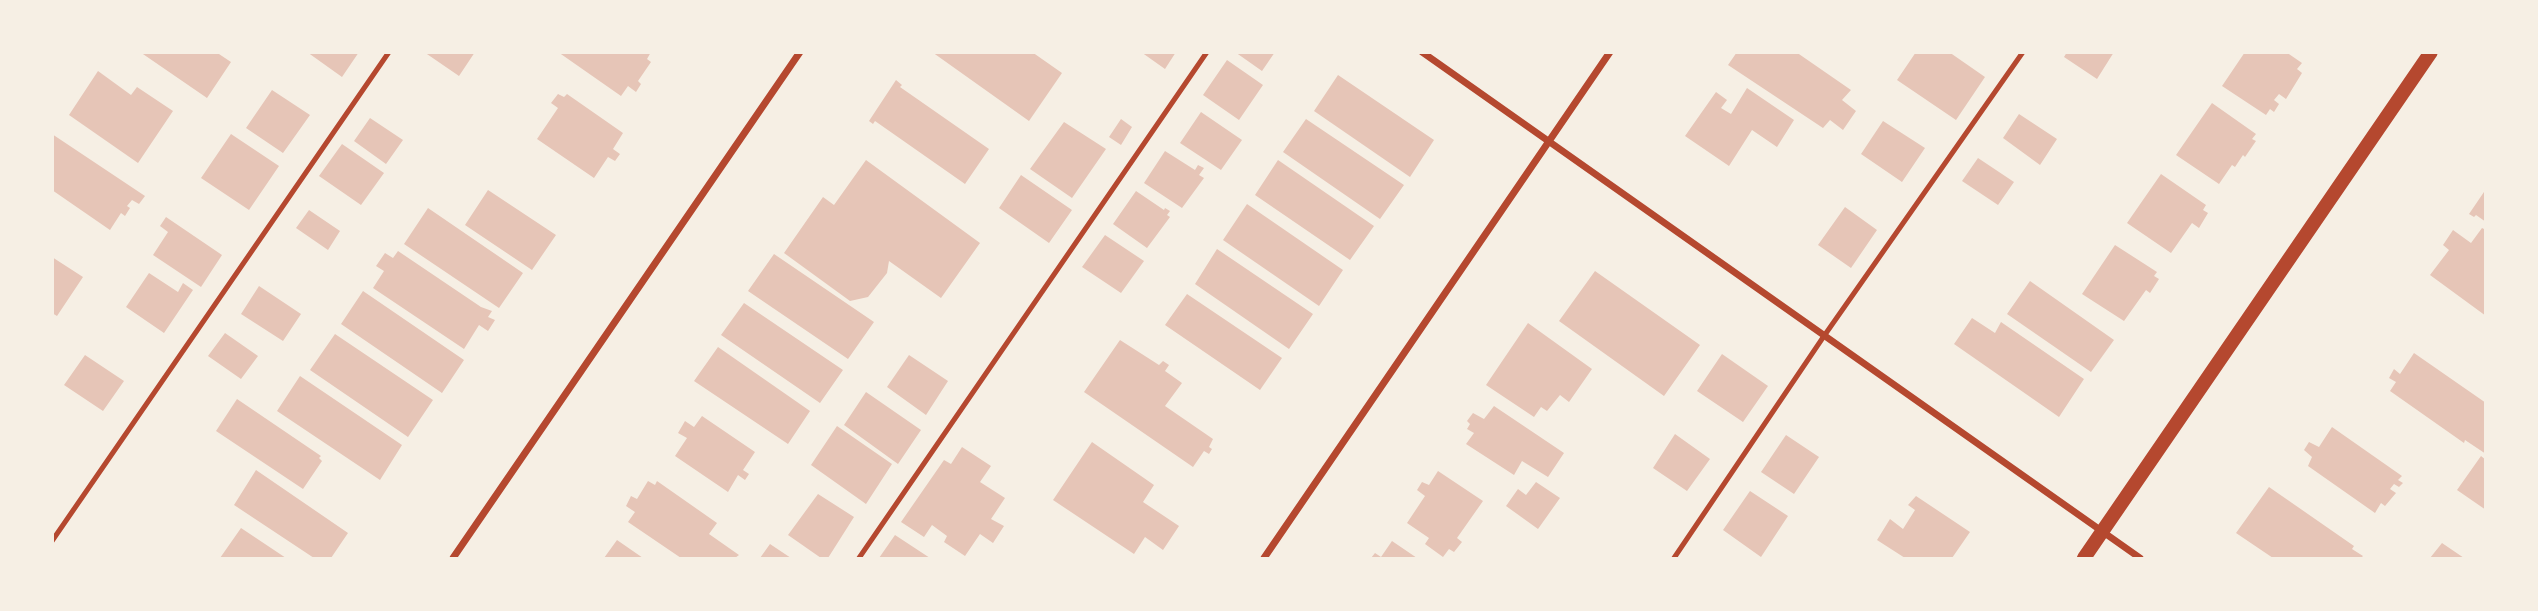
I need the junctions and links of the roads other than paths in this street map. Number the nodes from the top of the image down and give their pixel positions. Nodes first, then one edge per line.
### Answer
1 (389, 52) edge
2 (800, 52) edge
3 (1207, 52) edge
4 (1422, 52) edge
5 (1609, 52) edge
6 (2023, 52) edge
7 (2431, 52) edge
8 (1548, 142) junction
9 (1824, 336) junction
10 (2102, 532) junction
11 (52, 541) edge
12 (453, 558) edge
13 (859, 558) edge
14 (1264, 558) edge
15 (1674, 558) edge
16 (2084, 558) edge
17 (2140, 558) edge

1 - 11 lane
2 - 12 street
3 - 13 lane
4 - 8 street
5 - 8 street
6 - 9 lane
7 - 10 main road
8 - 9 street
8 - 14 street
9 - 10 street
9 - 15 lane
10 - 16 main road
10 - 17 street

